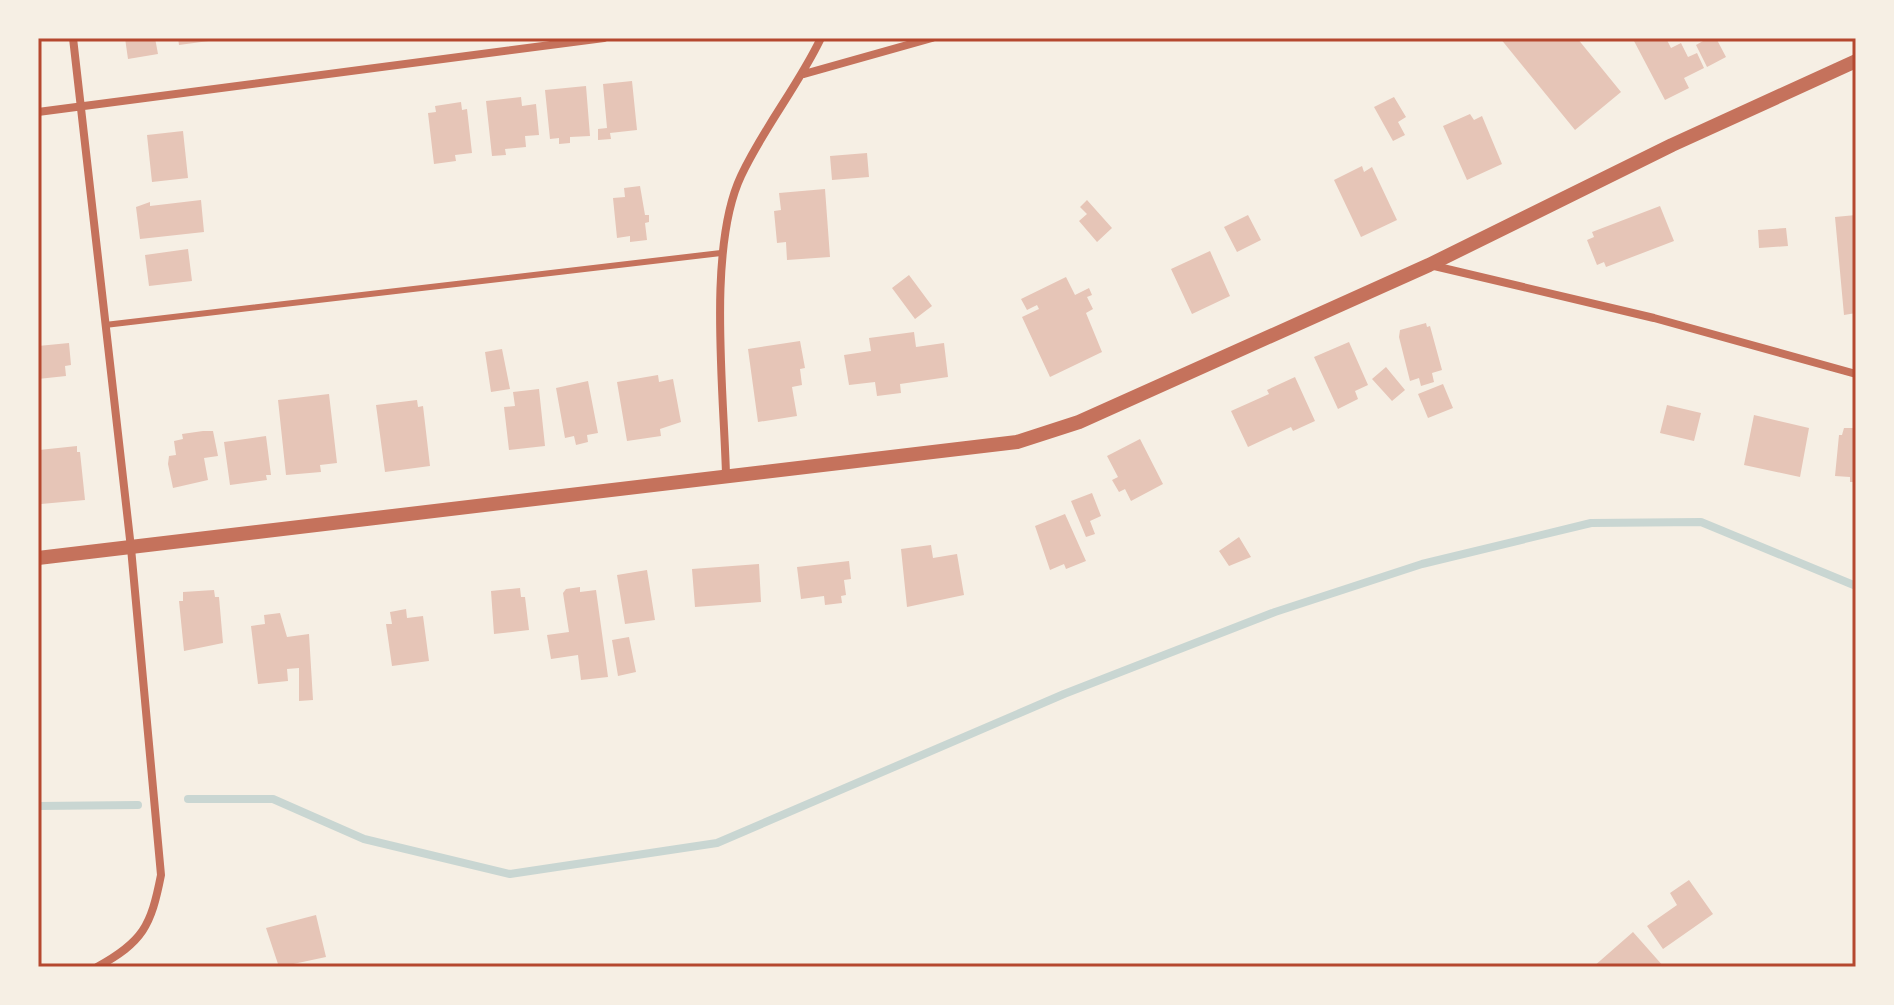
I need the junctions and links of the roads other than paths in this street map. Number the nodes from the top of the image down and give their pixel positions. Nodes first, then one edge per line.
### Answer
1 (73, 38) edge
2 (604, 38) edge
3 (821, 38) edge
4 (932, 38) edge
5 (1856, 61) edge
6 (804, 74) junction
7 (79, 108) junction
8 (38, 112) edge
9 (721, 253) junction
10 (1429, 265) junction
11 (105, 325) junction
12 (1856, 374) edge
13 (726, 475) junction
14 (131, 548) junction
15 (38, 558) edge
16 (97, 967) edge

1 - 7 street
2 - 7 street
3 - 6 street
4 - 6 street
5 - 10 street
6 - 9 street
7 - 8 street
7 - 11 street
9 - 11 lane
9 - 13 street
10 - 12 street
10 - 13 street
11 - 14 street
13 - 14 street
14 - 15 street
14 - 16 street

